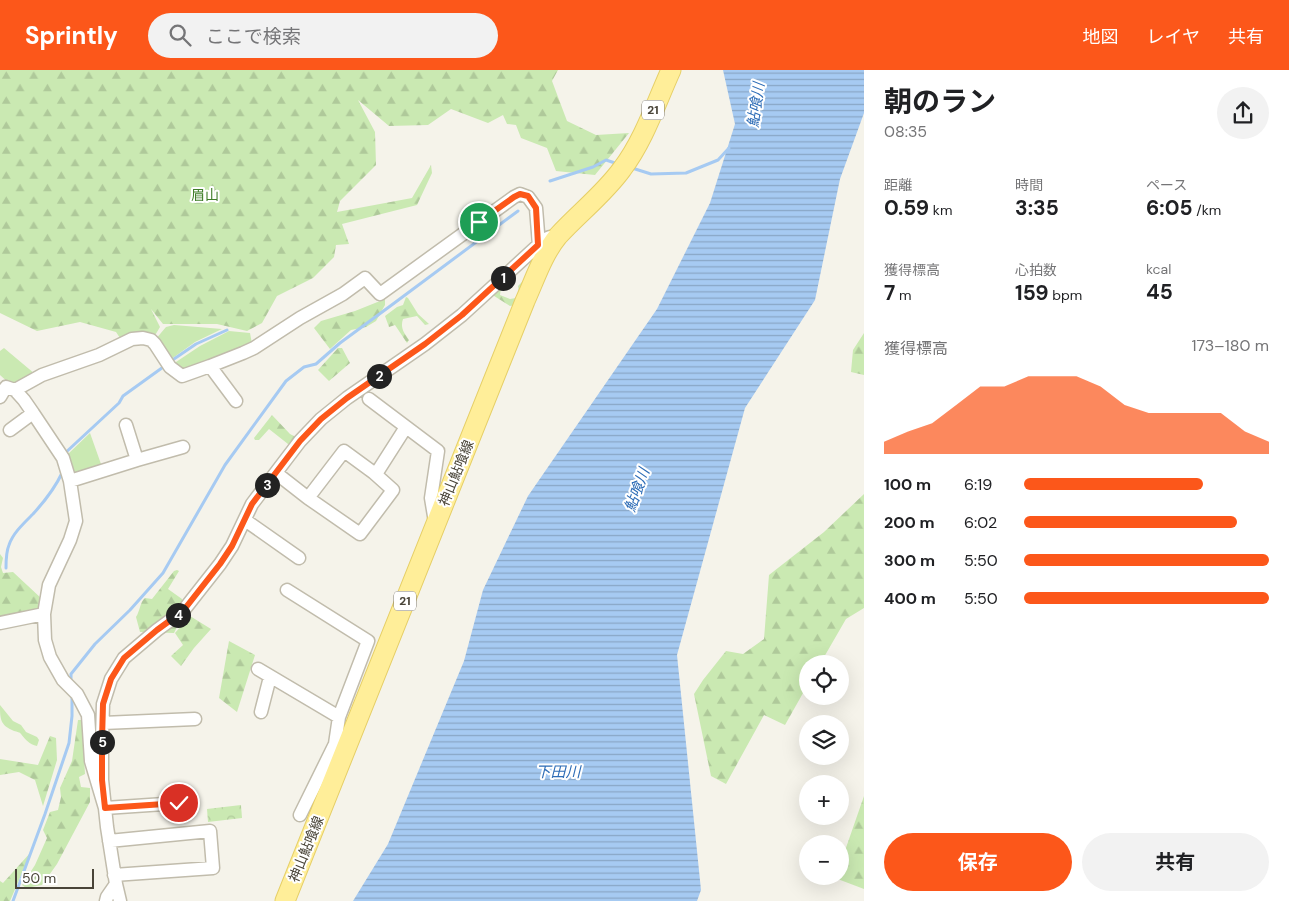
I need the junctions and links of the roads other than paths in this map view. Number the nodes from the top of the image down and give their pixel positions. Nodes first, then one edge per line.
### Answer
1 (671, 70) edge
2 (557, 237) junction
3 (538, 245) junction
4 (210, 366) junction
5 (5, 389) edge
6 (369, 399) dead end
7 (236, 401) dead end
8 (33, 413) junction
9 (126, 425) dead end
10 (406, 427) junction
11 (10, 430) dead end
12 (183, 447) dead end
13 (137, 460) junction
14 (276, 473) junction
15 (376, 474) junction
16 (70, 481) junction
17 (308, 498) junction
18 (245, 520) junction
19 (436, 524) junction
20 (300, 558) dead end
21 (287, 590) dead end
22 (44, 614) junction
23 (0, 622) edge
24 (258, 669) dead end
25 (270, 677) junction
26 (261, 712) dead end
27 (339, 717) junction
28 (195, 719) dead end
29 (102, 723) junction
30 (340, 747) junction
31 (179, 803) dead end
32 (105, 808) junction
33 (300, 815) dead end
34 (109, 840) junction
35 (115, 879) junction
36 (106, 901) edge
37 (120, 901) edge
38 (285, 901) edge

1 - 2 main road, 神山鮎喰線 / 21
2 - 3 street
2 - 19 main road, 神山鮎喰線 / 21
3 - 4 street
3 - 14 street
4 - 5 street
4 - 7 street
5 - 8 street
6 - 10 street
8 - 11 street
8 - 16 street
9 - 13 street
10 - 15 street
10 - 19 street
12 - 13 street
13 - 16 street
14 - 17 street
14 - 18 street
15 - 17 street
15 - 17 street
16 - 22 street
18 - 20 street
18 - 29 street
19 - 30 main road, 神山鮎喰線 / 21
21 - 27 street
22 - 23 street
22 - 32 street
24 - 25 street
25 - 26 street
25 - 27 street
27 - 30 street
28 - 29 street
29 - 32 street
30 - 33 street
30 - 38 main road, 神山鮎喰線 / 21
31 - 32 street
32 - 34 street
34 - 35 street
34 - 35 street
35 - 36 street
35 - 37 street

